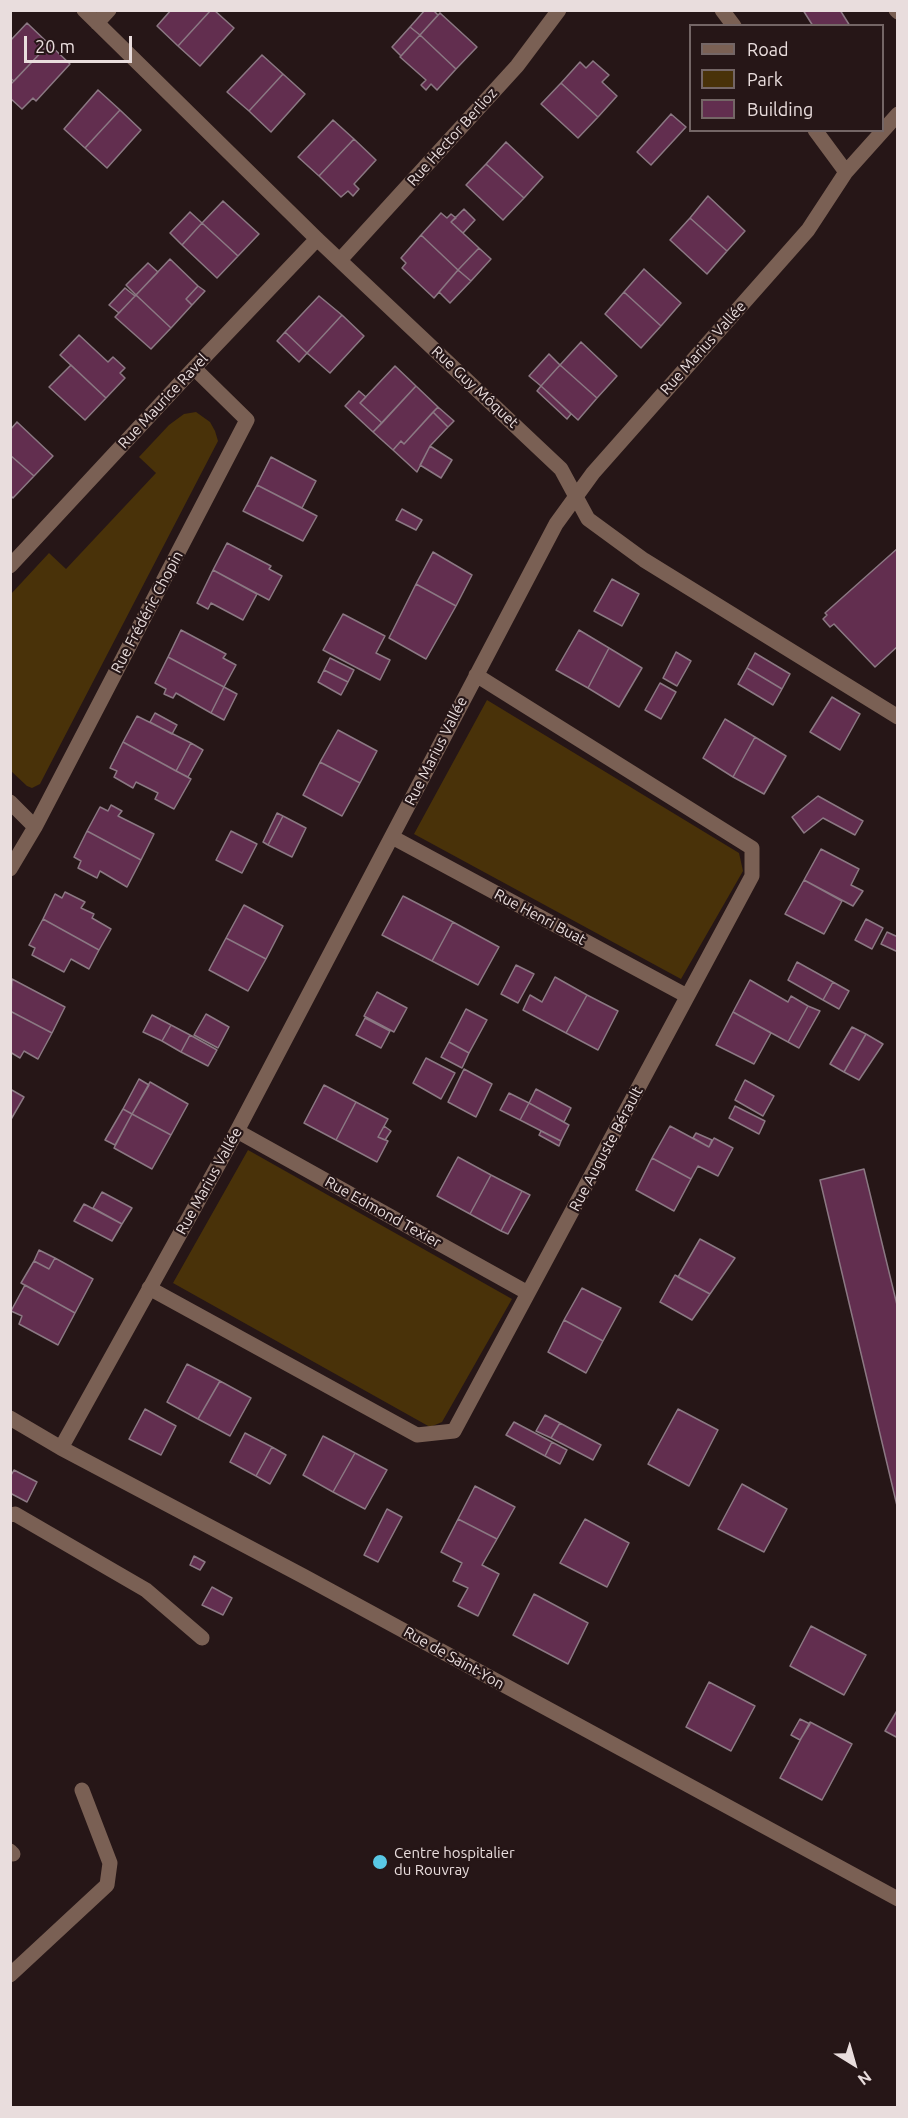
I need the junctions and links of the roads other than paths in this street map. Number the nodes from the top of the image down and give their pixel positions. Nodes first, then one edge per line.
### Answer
1 (84, 10) edge
2 (109, 10) edge
3 (559, 10) edge
4 (722, 10) edge
5 (97, 23) junction
6 (732, 24) edge
7 (897, 114) edge
8 (884, 129) edge
9 (816, 132) edge
10 (881, 132) edge
11 (846, 172) junction
12 (317, 239) junction
13 (340, 260) junction
14 (194, 368) junction
15 (575, 497) junction
16 (10, 566) edge
17 (476, 675) junction
18 (897, 717) edge
19 (10, 802) edge
20 (35, 827) junction
21 (392, 837) junction
22 (10, 869) edge
23 (687, 996) junction
24 (237, 1131) junction
25 (149, 1288) junction
26 (528, 1293) junction
27 (10, 1418) edge
28 (61, 1448) junction
29 (10, 1515) edge
30 (202, 1638) dead end
31 (82, 1790) dead end
32 (897, 1899) edge
33 (10, 1975) edge

1 - 5 street, Rue Guy Môquet
2 - 5 street
3 - 13 street, Rue Hector Berlioz
4 - 6 street
5 - 12 street, Rue Guy Môquet
7 - 8 street, Rue Marius Vallée
9 - 11 street
10 - 11 street, Rue Marius Vallée
11 - 15 street, Rue Marius Vallée
12 - 13 street, Rue Guy Môquet
12 - 14 street, Rue Maurice Ravel
13 - 15 street, Rue Guy Môquet
14 - 16 street, Rue Maurice Ravel
14 - 20 street, Rue Frédéric Chopin
15 - 17 street, Rue Marius Vallée
15 - 18 street, Rue Guy Môquet
17 - 21 street, Rue Marius Vallée
17 - 23 street, Rue Auguste Bérault
19 - 20 street
20 - 22 street, Rue Frédéric Chopin
21 - 23 street, Rue Henri Buat
21 - 24 street, Rue Marius Vallée
23 - 26 street, Rue Auguste Bérault
24 - 25 street, Rue Marius Vallée
24 - 26 street, Rue Edmond Texier
25 - 26 street, Rue Auguste Bérault
25 - 28 street, Rue Marius Vallée
27 - 28 street, Rue de Saint-Yon
28 - 32 street, Rue de Saint-Yon
29 - 30 street
31 - 33 street

